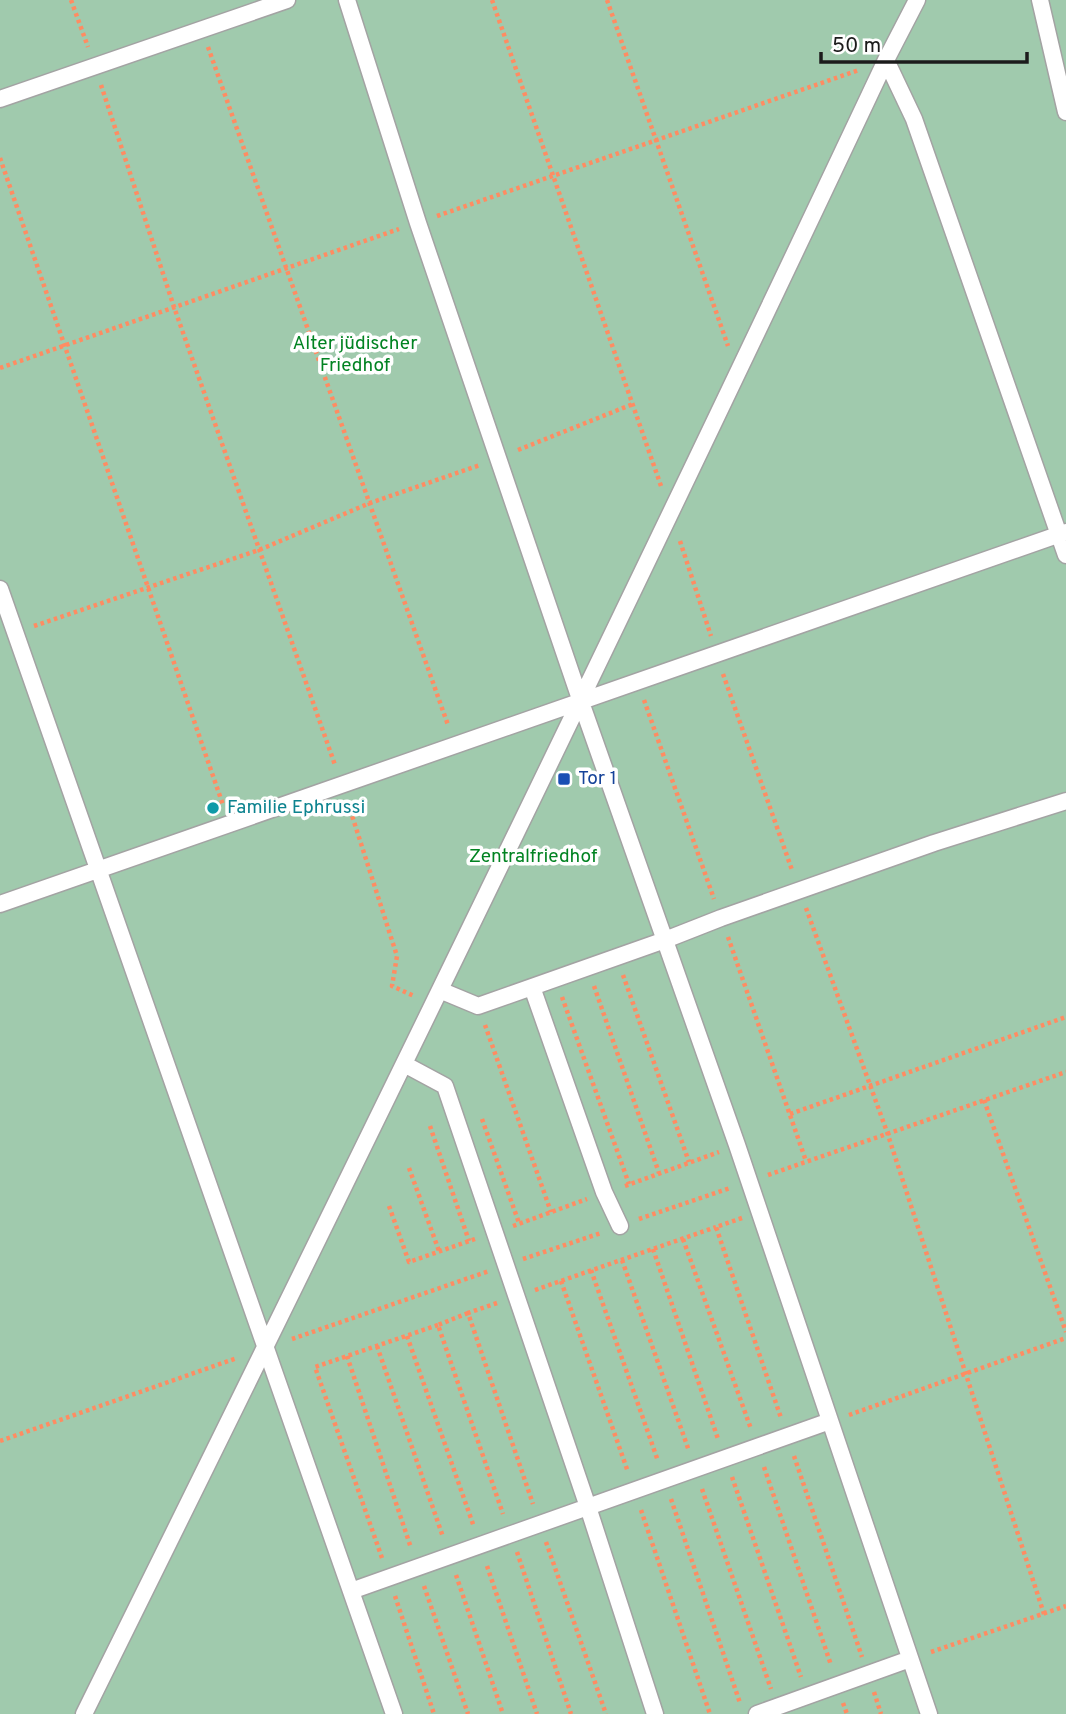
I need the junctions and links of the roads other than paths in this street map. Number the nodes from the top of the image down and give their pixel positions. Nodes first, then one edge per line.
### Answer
1 (287, 0) edge
2 (347, 0) edge
3 (917, 0) edge
4 (1040, 0) edge
5 (886, 60) junction
6 (0, 99) edge
7 (1066, 112) edge
8 (1063, 533) edge
9 (1066, 555) edge
10 (0, 589) edge
11 (581, 702) junction
12 (1066, 801) edge
13 (99, 870) junction
14 (0, 904) edge
15 (665, 940) junction
16 (532, 987) junction
17 (442, 990) junction
18 (404, 1064) junction
19 (620, 1226) road end
20 (265, 1348) junction
21 (830, 1421) junction
22 (588, 1507) junction
23 (351, 1591) junction
24 (910, 1659) junction
25 (84, 1714) edge
26 (394, 1714) edge
27 (655, 1714) edge
28 (757, 1714) edge
29 (929, 1714) edge

1 - 6 lane
2 - 11 lane
3 - 5 lane
4 - 7 lane
5 - 8 lane
5 - 11 lane
8 - 9 lane
8 - 11 lane
10 - 13 lane
11 - 13 lane
11 - 15 lane
11 - 17 lane
12 - 15 lane
13 - 14 lane
13 - 20 lane
15 - 16 lane
15 - 21 lane
16 - 17 lane
16 - 19 lane
17 - 18 lane
18 - 20 lane
18 - 22 lane
20 - 23 lane
20 - 25 lane
21 - 22 lane
21 - 24 lane
22 - 23 lane
22 - 27 lane
23 - 26 lane
24 - 28 lane
24 - 29 lane

